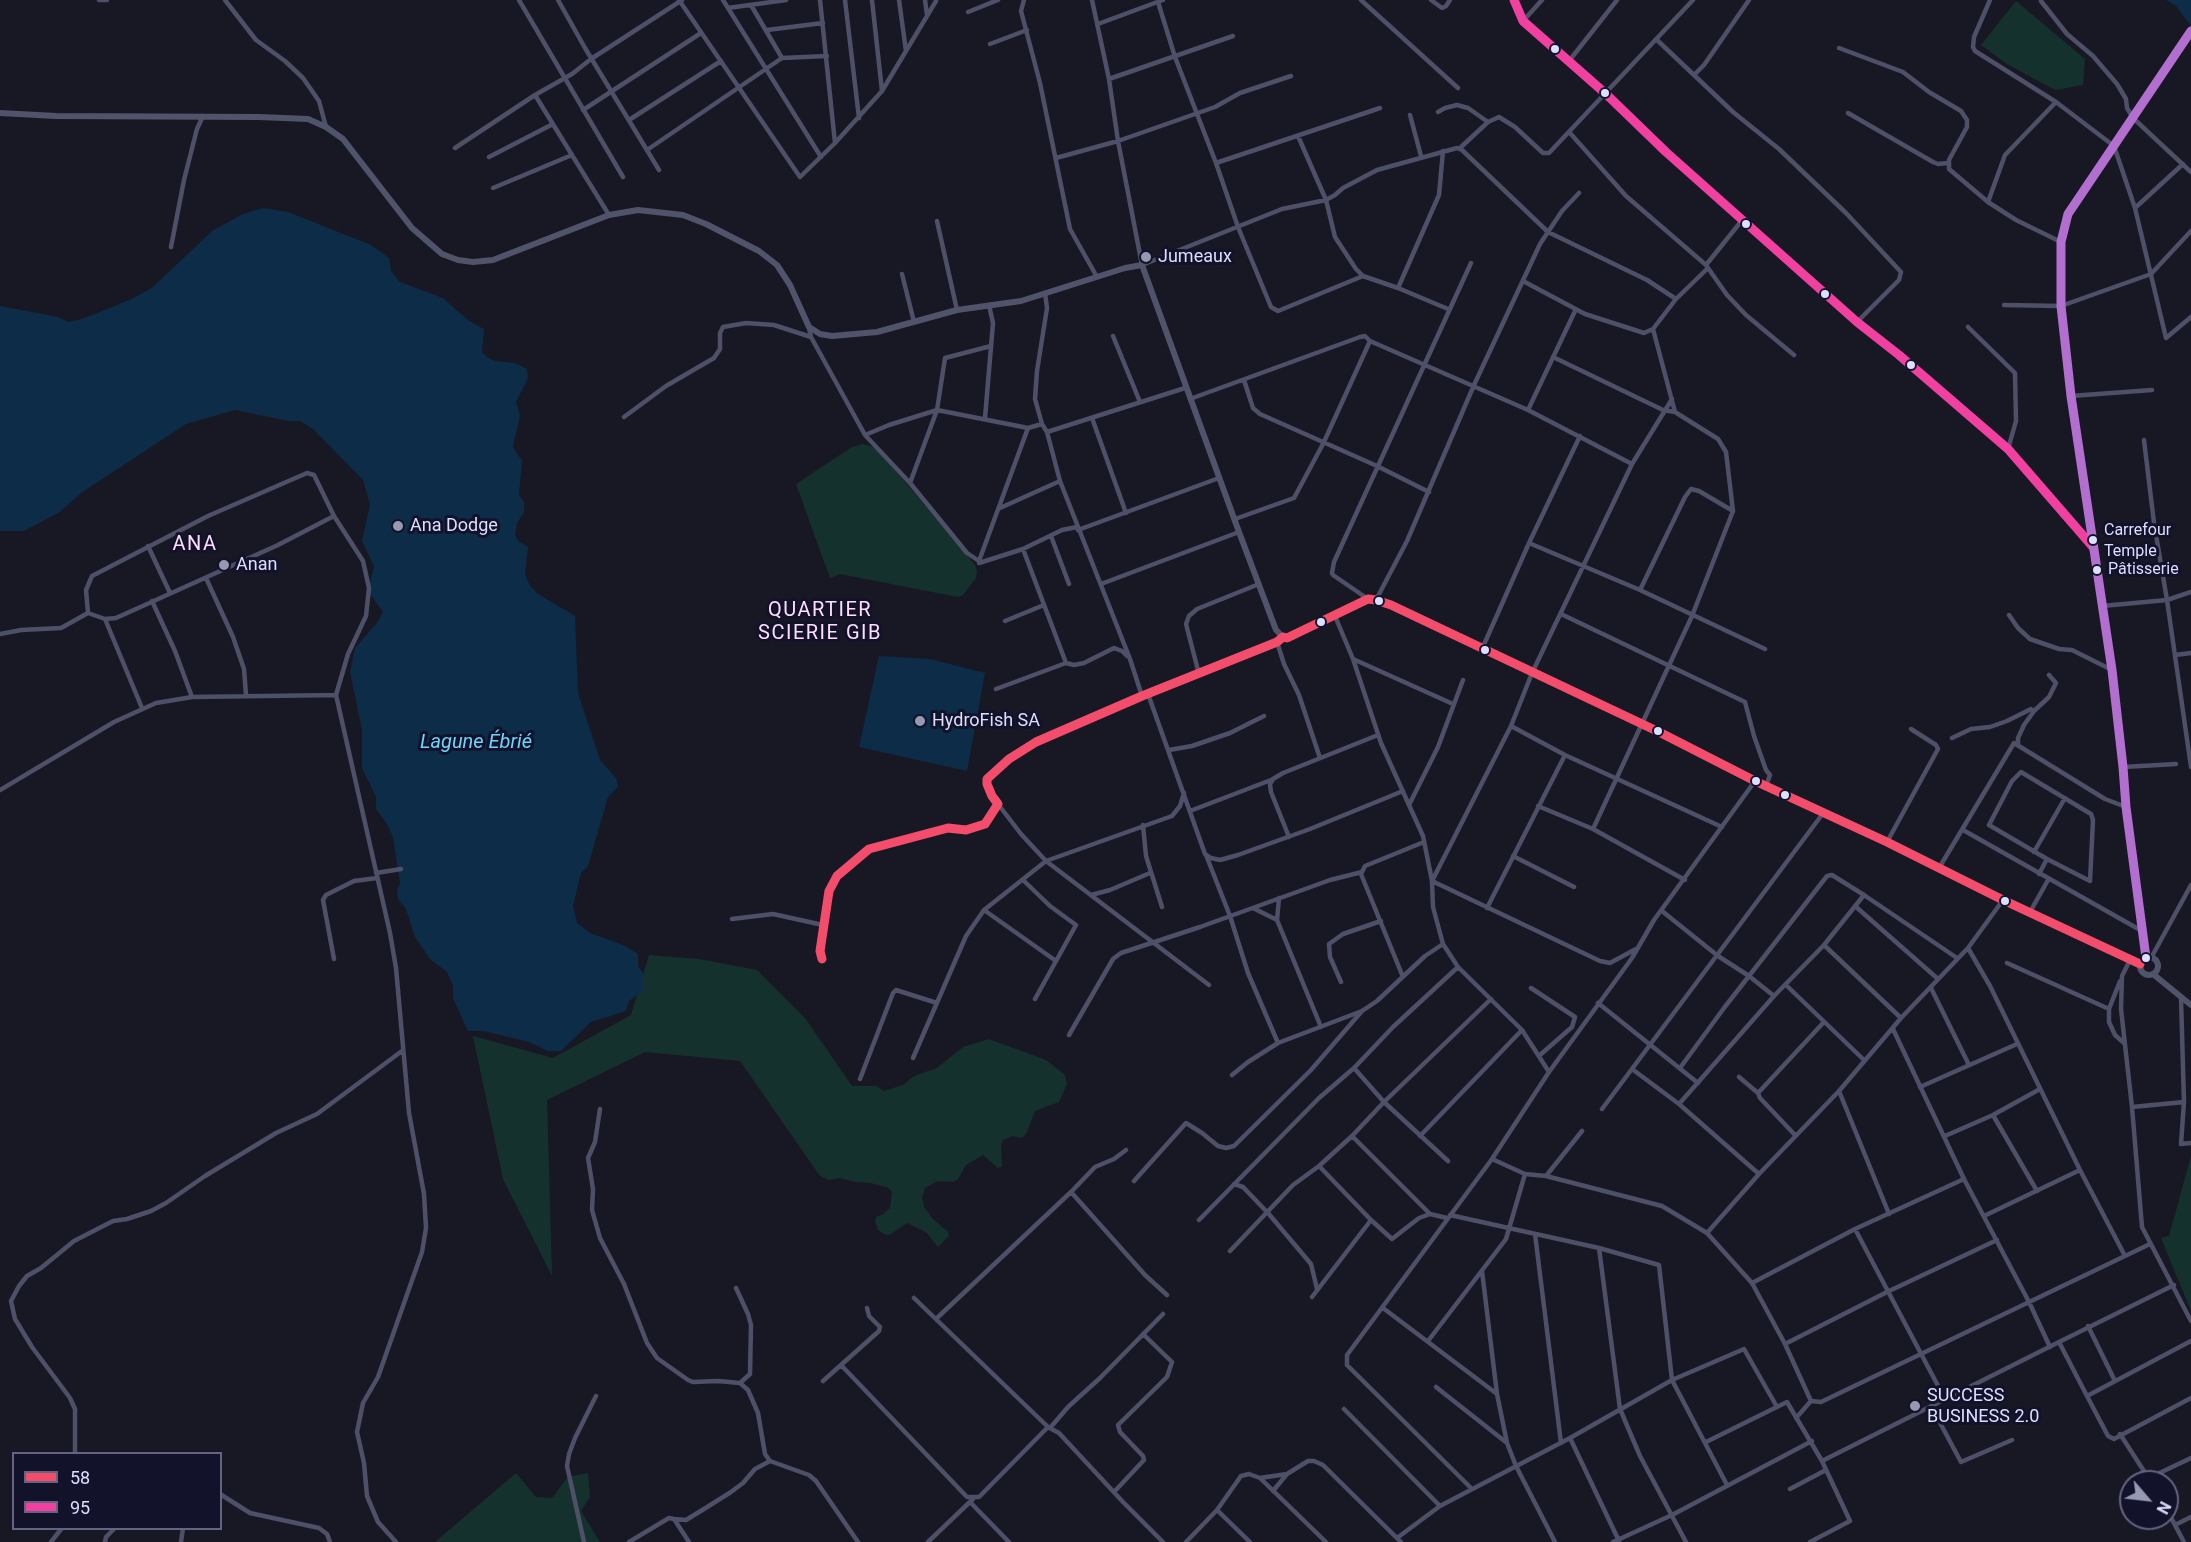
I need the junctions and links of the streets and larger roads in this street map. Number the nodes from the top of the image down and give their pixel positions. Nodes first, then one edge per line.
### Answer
1 (99, 0) edge
2 (108, 0) edge
3 (225, 0) edge
4 (519, 0) edge
5 (558, 0) edge
6 (680, 0) edge
7 (723, 0) edge
8 (786, 0) edge
9 (820, 0) edge
10 (845, 0) edge
11 (872, 0) edge
12 (899, 0) edge
13 (925, 0) edge
14 (998, 0) edge
15 (1024, 0) edge
16 (1092, 0) edge
17 (1361, 0) edge
18 (1431, 0) edge
19 (1450, 0) edge
20 (1514, 0) edge
21 (1542, 0) edge
22 (1617, 0) edge
23 (1693, 0) edge
24 (1749, 0) edge
25 (1989, 0) edge
26 (936, 1) edge
27 (1160, 1) edge
28 (2041, 1) edge
29 (751, 5) junction
30 (728, 8) junction
31 (968, 12) dead end
32 (927, 16) junction
33 (1523, 21) junction
34 (823, 23) junction
35 (1098, 24) junction
36 (767, 30) junction
37 (1027, 30) junction
38 (2191, 31) edge
39 (701, 33) junction
40 (1233, 36) dead end
41 (1656, 39) junction
42 (990, 44) dead end
43 (1839, 48) dead end
44 (906, 52) junction
45 (826, 56) junction
46 (1175, 57) junction
47 (782, 58) junction
48 (591, 59) junction
49 (721, 61) junction
50 (1569, 61) junction
51 (764, 69) junction
52 (1695, 75) junction
53 (1292, 76) dead end
54 (565, 79) junction
55 (1109, 79) junction
56 (739, 88) junction
57 (1458, 88) dead end
58 (611, 91) junction
59 (882, 91) junction
60 (1606, 94) junction
61 (536, 95) junction
62 (2056, 102) junction
63 (1380, 108) dead end
64 (583, 110) junction
65 (1197, 112) junction
66 (1438, 112) dead end
67 (0, 113) edge
68 (1848, 113) dead end
69 (1410, 115) dead end
70 (203, 116) junction
71 (859, 118) junction
72 (2133, 118) junction
73 (629, 120) junction
74 (1488, 122) junction
75 (553, 124) junction
76 (326, 127) junction
77 (1570, 132) junction
78 (1298, 136) junction
79 (1118, 141) junction
80 (835, 143) junction
81 (2114, 146) junction
82 (455, 148) dead end
83 (1460, 148) junction
84 (647, 150) junction
85 (1443, 151) junction
86 (572, 155) junction
87 (1421, 156) junction
88 (489, 157) dead end
89 (821, 157) junction
90 (1056, 158) junction
91 (1216, 163) junction
92 (1948, 163) junction
93 (2182, 164) junction
94 (659, 170) dead end
95 (2191, 172) edge
96 (623, 177) dead end
97 (493, 188) dead end
98 (1579, 193) dead end
99 (1326, 200) junction
100 (1988, 202) junction
101 (2135, 208) junction
102 (609, 215) junction
103 (1743, 219) junction
104 (937, 221) dead end
105 (1238, 227) junction
106 (2191, 231) edge
107 (1548, 232) junction
108 (2061, 242) junction
109 (171, 247) dead end
110 (1471, 263) dead end
111 (1142, 265) junction
112 (1707, 267) junction
113 (902, 274) dead end
114 (2151, 274) junction
115 (1363, 276) junction
116 (1097, 277) junction
117 (1523, 281) junction
118 (1398, 288) junction
119 (1045, 293) junction
120 (1676, 299) junction
121 (989, 305) junction
122 (2004, 305) dead end
123 (2061, 306) junction
124 (1448, 309) junction
125 (1576, 309) junction
126 (957, 310) junction
127 (2191, 317) edge
128 (914, 322) junction
129 (1857, 322) junction
130 (809, 327) junction
131 (1968, 327) dead end
132 (1653, 329) junction
133 (1113, 336) dead end
134 (811, 337) junction
135 (1370, 341) junction
136 (992, 346) junction
137 (1794, 355) dead end
138 (1552, 357) junction
139 (1424, 364) junction
140 (1244, 380) junction
141 (1474, 385) junction
142 (1185, 388) junction
143 (2152, 390) dead end
144 (2071, 396) junction
145 (1190, 399) junction
146 (1672, 399) junction
147 (1140, 402) junction
148 (937, 410) junction
149 (1528, 410) junction
150 (1664, 410) junction
151 (1675, 411) junction
152 (624, 417) dead end
153 (985, 418) junction
154 (1092, 418) junction
155 (1042, 424) junction
156 (1028, 428) junction
157 (1047, 432) junction
158 (865, 435) junction
159 (1580, 436) junction
160 (2144, 440) dead end
161 (1323, 444) junction
162 (2008, 449) junction
163 (1632, 464) junction
164 (1377, 466) junction
165 (1219, 478) junction
166 (1060, 481) junction
167 (910, 483) junction
168 (1429, 492) junction
169 (999, 508) junction
170 (1733, 511) junction
171 (1126, 513) junction
172 (334, 516) junction
173 (1234, 519) junction
174 (1078, 529) junction
175 (1239, 532) junction
176 (1051, 536) junction
177 (1529, 543) junction
178 (148, 546) junction
179 (2093, 547) junction
180 (1023, 549) junction
181 (979, 561) junction
182 (1584, 566) junction
183 (206, 578) junction
184 (1069, 584) dead end
185 (1101, 584) junction
186 (1259, 584) junction
187 (1640, 590) junction
188 (2191, 592) edge
189 (171, 593) junction
190 (1368, 599) junction
191 (1376, 600) junction
192 (2167, 600) junction
193 (152, 601) junction
194 (1044, 605) junction
195 (2102, 606) junction
196 (88, 613) junction
197 (1561, 614) junction
198 (2009, 615) dead end
199 (1335, 616) junction
200 (1692, 616) junction
201 (105, 619) junction
202 (1005, 621) dead end
203 (0, 634) edge
204 (1280, 640) junction
205 (1482, 649) junction
206 (1765, 649) dead end
207 (2191, 653) edge
208 (2175, 655) junction
209 (1130, 659) junction
210 (1353, 659) junction
211 (1066, 663) junction
212 (1670, 664) junction
213 (2112, 670) junction
214 (1532, 673) junction
215 (1199, 674) junction
216 (2049, 675) dead end
217 (1463, 680) dead end
218 (996, 689) dead end
219 (246, 695) junction
220 (336, 695) junction
221 (1145, 695) junction
222 (192, 697) junction
223 (1453, 704) junction
224 (142, 708) junction
225 (2034, 711) junction
226 (1264, 716) dead end
227 (1642, 724) junction
228 (1511, 726) junction
229 (1911, 729) dead end
230 (1378, 735) junction
231 (1952, 738) dead end
232 (2018, 744) junction
233 (1169, 750) junction
234 (1565, 755) junction
235 (1320, 758) junction
236 (2176, 764) dead end
237 (2191, 764) edge
238 (2123, 767) junction
239 (1273, 779) junction
240 (1616, 779) junction
241 (1755, 781) junction
242 (1766, 786) junction
243 (0, 790) edge
244 (1403, 791) junction
245 (1184, 793) junction
246 (2065, 798) junction
247 (998, 804) junction
248 (1409, 805) junction
249 (1538, 806) junction
250 (2126, 807) junction
251 (1190, 811) junction
252 (1824, 812) junction
253 (1143, 825) junction
254 (1722, 827) junction
255 (1593, 829) junction
256 (1963, 830) junction
257 (1289, 837) junction
258 (1424, 842) junction
259 (1887, 842) junction
260 (2034, 852) junction
261 (1205, 854) junction
262 (1513, 856) junction
263 (2047, 859) junction
264 (1046, 861) junction
265 (1939, 868) junction
266 (401, 869) dead end
267 (1362, 872) junction
268 (1150, 873) junction
269 (2039, 874) junction
270 (376, 876) junction
271 (1023, 880) junction
272 (1685, 880) junction
273 (2048, 880) junction
274 (1432, 881) junction
275 (2191, 885) edge
276 (1574, 887) dead end
277 (1091, 895) junction
278 (1864, 895) junction
279 (1279, 898) junction
280 (2003, 900) junction
281 (1855, 906) junction
282 (1161, 907) dead end
283 (1253, 908) junction
284 (1486, 908) junction
285 (984, 910) junction
286 (1662, 911) junction
287 (2030, 912) junction
288 (1230, 916) junction
289 (732, 919) dead end
290 (1276, 920) junction
291 (1381, 921) junction
292 (823, 925) junction
293 (2142, 931) junction
294 (1150, 942) junction
295 (1443, 944) junction
296 (1824, 945) junction
297 (1639, 948) junction
298 (1968, 948) junction
299 (1718, 956) junction
300 (1957, 958) junction
301 (2149, 958) junction
302 (334, 959) dead end
303 (822, 959) dead end
304 (2130, 960) junction
305 (1056, 961) junction
306 (2007, 963) dead end
307 (2140, 964) junction
308 (1458, 967) junction
309 (2153, 974) junction
310 (1403, 976) junction
311 (1749, 976) junction
312 (2122, 976) junction
313 (1938, 979) junction
314 (1341, 982) dead end
315 (1209, 985) dead end
316 (1786, 985) junction
317 (1531, 988) dead end
318 (1931, 988) junction
319 (1774, 996) junction
320 (2181, 998) junction
321 (1035, 999) dead end
322 (1491, 999) junction
323 (937, 1003) junction
324 (1598, 1003) junction
325 (2191, 1005) edge
326 (2109, 1009) junction
327 (1362, 1011) junction
328 (1901, 1018) junction
329 (1824, 1022) junction
330 (1321, 1027) junction
331 (1893, 1029) junction
332 (1522, 1030) junction
333 (1069, 1035) dead end
334 (1278, 1043) junction
335 (2124, 1043) junction
336 (2017, 1044) junction
337 (1650, 1045) junction
338 (402, 1051) junction
339 (1540, 1055) junction
340 (913, 1058) dead end
341 (1864, 1060) junction
342 (1969, 1065) junction
343 (1354, 1068) junction
344 (1680, 1068) junction
345 (1632, 1069) junction
346 (1549, 1072) junction
347 (1232, 1075) dead end
348 (1739, 1077) dead end
349 (860, 1079) dead end
350 (1698, 1083) junction
351 (1920, 1087) junction
352 (2040, 1089) junction
353 (1839, 1090) junction
354 (1758, 1093) junction
355 (1384, 1102) junction
356 (2184, 1102) junction
357 (1679, 1104) junction
358 (2132, 1107) junction
359 (600, 1108) dead end
360 (1602, 1109) dead end
361 (1993, 1115) junction
362 (1582, 1131) dead end
363 (1795, 1135) junction
364 (1352, 1136) junction
365 (1420, 1136) junction
366 (1945, 1136) junction
367 (2191, 1143) edge
368 (1126, 1150) dead end
369 (1492, 1159) junction
370 (1448, 1161) dead end
371 (1319, 1166) junction
372 (2079, 1170) junction
373 (1525, 1174) junction
374 (1759, 1174) junction
375 (1546, 1176) junction
376 (1964, 1179) junction
377 (1134, 1181) dead end
378 (1234, 1184) junction
379 (2037, 1191) junction
380 (1071, 1192) junction
381 (1268, 1213) junction
382 (1430, 1214) junction
383 (1889, 1214) junction
384 (1449, 1216) junction
385 (1984, 1216) junction
386 (1199, 1220) dead end
387 (1371, 1220) junction
388 (1510, 1228) junction
389 (1855, 1229) junction
390 (1707, 1233) junction
391 (1535, 1234) junction
392 (1997, 1240) junction
393 (2150, 1244) junction
394 (1599, 1248) junction
395 (1230, 1251) dead end
396 (2125, 1256) junction
397 (1482, 1271) junction
398 (1752, 1282) junction
399 (2174, 1285) junction
400 (736, 1288) dead end
401 (1317, 1289) junction
402 (1887, 1292) junction
403 (1167, 1295) dead end
404 (1312, 1297) dead end
405 (914, 1298) dead end
406 (2029, 1302) junction
407 (867, 1308) dead end
408 (1383, 1308) junction
409 (1163, 1314) dead end
410 (937, 1318) junction
411 (2191, 1321) edge
412 (2088, 1326) junction
413 (1143, 1334) junction
414 (1428, 1341) junction
415 (2191, 1341) edge
416 (2059, 1342) junction
417 (1785, 1344) junction
418 (2049, 1347) junction
419 (1921, 1353) junction
420 (841, 1365) junction
421 (1672, 1380) junction
422 (823, 1381) dead end
423 (2115, 1381) junction
424 (740, 1383) junction
425 (1436, 1387) dead end
426 (1497, 1394) junction
427 (596, 1396) dead end
428 (2087, 1396) junction
429 (2191, 1398) edge
430 (1945, 1399) junction
431 (1811, 1401) junction
432 (1931, 1406) junction
433 (1777, 1407) junction
434 (1344, 1409) dead end
435 (1620, 1409) junction
436 (1796, 1418) junction
437 (1049, 1427) junction
438 (2120, 1434) junction
439 (1570, 1438) junction
440 (2012, 1440) dead end
441 (1706, 1442) junction
442 (1812, 1442) junction
443 (1507, 1443) junction
444 (1561, 1443) junction
445 (75, 1452) edge
446 (2191, 1458) edge
447 (770, 1461) junction
448 (1822, 1461) junction
449 (1516, 1466) junction
450 (1826, 1470) junction
451 (2143, 1470) edge
452 (2169, 1470) edge
453 (1287, 1474) junction
454 (1260, 1478) junction
455 (1727, 1485) junction
456 (1472, 1489) junction
457 (1790, 1489) dead end
458 (1273, 1491) junction
459 (1114, 1492) junction
460 (222, 1495) edge
461 (972, 1500) junction
462 (1440, 1506) junction
463 (1217, 1510) junction
464 (1672, 1515) junction
465 (674, 1519) junction
466 (60, 1530) edge
467 (1399, 1540) edge
468 (1617, 1541) edge
469 (51, 1542) edge
470 (330, 1542) edge
471 (396, 1542) edge
472 (584, 1542) edge
473 (629, 1542) edge
474 (689, 1542) edge
475 (858, 1542) edge
476 (928, 1542) edge
477 (1009, 1542) edge
478 (1164, 1542) edge
479 (1186, 1542) edge
480 (1250, 1542) edge
481 (1326, 1542) edge
482 (1555, 1542) edge
483 (1686, 1542) edge
484 (1810, 1542) edge

1 - 2 street
3 - 76 street
4 - 54 street
5 - 48 street
6 - 39 street
6 - 48 street
7 - 30 street
8 - 29 street
9 - 34 street
10 - 71 street
11 - 59 street
12 - 44 street
13 - 32 street
14 - 31 street
15 - 37 street
16 - 35 street
17 - 57 street
18 - 19 street
20 - 33 street
21 - 33 street
22 - 50 street
23 - 41 street
24 - 52 street
25 - 62 street
26 - 32 street
27 - 35 street
27 - 46 street
28 - 72 street
29 - 30 street
29 - 36 street
30 - 51 street
32 - 44 street
33 - 50 street
34 - 36 street
34 - 45 street
35 - 55 street
36 - 47 street
37 - 42 street
37 - 90 street
38 - 72 street
39 - 49 street
39 - 58 street
40 - 46 street
41 - 52 street
41 - 60 street
43 - 92 street
44 - 59 street
45 - 47 street
45 - 80 street
46 - 55 street
46 - 65 street
47 - 51 street
48 - 54 street
48 - 58 street
49 - 56 street
49 - 73 street
50 - 60 street
51 - 56 street
51 - 89 street
52 - 129 street
53 - 65 street
54 - 61 street
54 - 64 street
55 - 79 street
56 - 84 street
56 - 89 street
58 - 64 street
58 - 73 street
59 - 71 street
60 - 77 street
60 - 103 street
61 - 75 street
61 - 82 street
62 - 81 street
62 - 100 street
63 - 78 street
64 - 96 street
65 - 79 street
65 - 91 street
66 - 74 street
67 - 70 street
68 - 92 street
69 - 87 street
70 - 76 street
70 - 109 street
71 - 80 street
72 - 81 street
72 - 93 street
73 - 84 street
74 - 77 street
74 - 83 street
75 - 86 street
75 - 88 street
76 - 102 street
77 - 112 street
78 - 91 street
78 - 99 street
79 - 90 street
79 - 111 street
80 - 89 street
81 - 101 street
81 - 108 street
83 - 85 street
83 - 107 street
84 - 94 street
85 - 87 street
85 - 118 street
86 - 97 street
86 - 102 street
87 - 99 street
90 - 116 street
91 - 105 street
92 - 100 street
93 - 95 street
93 - 101 street
98 - 107 street
99 - 105 street
99 - 115 street
100 - 108 street
101 - 114 street
102 - 130 street
103 - 112 street
103 - 129 street
104 - 126 street
105 - 111 street
105 - 115 street
106 - 114 street
107 - 117 street
107 - 120 street
108 - 123 street
110 - 124 street
111 - 116 street
111 - 142 street
112 - 120 street
112 - 137 street
113 - 128 street
114 - 123 street
114 - 127 street
115 - 118 street
116 - 119 street
117 - 125 street
117 - 141 street
118 - 124 street
119 - 121 street
119 - 155 street
120 - 132 street
121 - 126 street
121 - 136 street
122 - 123 street
123 - 144 street
124 - 139 street
125 - 132 street
125 - 138 street
126 - 128 street
128 - 130 street
129 - 162 street
130 - 134 street
131 - 162 street
132 - 146 street
133 - 147 street
134 - 152 street
134 - 158 street
135 - 139 street
135 - 140 street
135 - 161 street
136 - 148 street
136 - 153 street
138 - 149 street
138 - 150 street
139 - 141 street
139 - 164 street
140 - 145 street
140 - 161 street
141 - 149 street
141 - 168 street
142 - 145 street
142 - 147 street
143 - 144 street
144 - 179 street
145 - 165 street
146 - 150 street
146 - 151 street
147 - 154 street
148 - 153 street
148 - 158 street
148 - 167 street
149 - 159 street
150 - 151 street
150 - 163 street
151 - 170 street
153 - 156 street
154 - 157 street
154 - 171 street
155 - 156 street
155 - 157 street
156 - 169 street
157 - 166 street
158 - 167 street
159 - 163 street
159 - 177 street
160 - 192 street
161 - 164 street
161 - 173 street
162 - 179 street
163 - 182 street
164 - 168 street
164 - 190 street
165 - 171 street
165 - 173 street
166 - 169 street
166 - 174 street
167 - 181 street
168 - 191 street
169 - 181 street
170 - 187 street
170 - 200 street
171 - 174 street
172 - 178 street
172 - 183 street
172 - 220 street
173 - 175 street
174 - 176 street
174 - 185 street
175 - 185 street
175 - 186 street
176 - 180 street
176 - 184 street
177 - 182 street
177 - 205 street
178 - 189 street
178 - 196 street
179 - 195 street
180 - 181 street
180 - 194 street
182 - 187 street
182 - 197 street
183 - 189 street
183 - 219 street
185 - 209 street
186 - 204 street
186 - 215 street
187 - 200 street
188 - 192 street
189 - 193 street
190 - 191 street
190 - 199 street
191 - 205 street
192 - 195 street
192 - 208 street
193 - 201 street
193 - 222 street
194 - 202 street
194 - 211 street
195 - 213 street
196 - 201 street
196 - 203 street
197 - 212 street
197 - 214 street
198 - 213 street
199 - 204 street
199 - 210 street
200 - 206 street
200 - 212 street
201 - 224 street
204 - 215 street
204 - 235 street
205 - 214 street
207 - 208 street
208 - 237 street
209 - 211 street
209 - 221 street
210 - 223 street
210 - 230 street
211 - 218 street
212 - 227 street
212 - 242 street
213 - 238 street
214 - 227 street
214 - 228 street
215 - 221 street
216 - 225 street
217 - 223 street
219 - 220 street
219 - 222 street
220 - 270 street
221 - 233 street
221 - 247 street
222 - 224 street
223 - 248 street
224 - 243 street
225 - 231 street
225 - 232 street
226 - 233 street
227 - 240 street
227 - 241 street
228 - 234 street
228 - 274 street
229 - 259 street
230 - 235 street
230 - 244 street
232 - 250 street
232 - 256 street
233 - 245 street
234 - 240 street
234 - 249 street
235 - 239 street
236 - 238 street
238 - 250 street
239 - 251 street
239 - 257 street
240 - 254 street
240 - 255 street
241 - 242 street
241 - 254 street
242 - 252 street
244 - 248 street
244 - 257 street
245 - 251 street
245 - 253 street
246 - 260 street
246 - 260 street
246 - 263 street
247 - 264 street
247 - 292 street
248 - 258 street
249 - 255 street
249 - 262 street
250 - 293 street
251 - 261 street
252 - 259 street
252 - 299 street
253 - 264 street
253 - 268 street
254 - 272 street
255 - 272 street
256 - 265 street
256 - 269 street
257 - 261 street
258 - 267 street
258 - 274 street
259 - 265 street
260 - 263 street
261 - 288 street
262 - 276 street
262 - 284 street
263 - 269 street
264 - 271 street
264 - 277 street
265 - 280 street
266 - 270 street
267 - 279 street
267 - 291 street
268 - 277 street
268 - 282 street
269 - 273 street
270 - 302 street
270 - 338 street
271 - 285 street
271 - 305 street
272 - 286 street
273 - 287 street
273 - 293 street
274 - 284 street
274 - 295 street
275 - 301 street
277 - 294 street
278 - 281 street
278 - 300 street
278 - 311 street
279 - 283 street
279 - 290 street
280 - 287 street
280 - 298 street
281 - 296 street
281 - 313 street
283 - 288 street
283 - 290 street
284 - 297 street
285 - 305 street
285 - 323 street
286 - 297 street
286 - 299 street
287 - 304 street
288 - 294 street
288 - 334 street
289 - 292 street
290 - 330 street
291 - 310 street
291 - 314 street
292 - 303 street
293 - 301 street
294 - 315 street
294 - 333 street
295 - 308 street
295 - 310 street
296 - 316 street
296 - 328 street
297 - 324 street
298 - 300 street
298 - 336 street
299 - 311 street
299 - 337 street
300 - 313 street
301 - 307 street
301 - 309 street
304 - 307 street
304 - 312 street
305 - 321 street
306 - 326 street
307 - 309 street
308 - 322 street
308 - 343 street
309 - 320 street
310 - 327 street
311 - 319 street
311 - 344 street
312 - 326 street
312 - 335 street
313 - 318 street
316 - 319 street
316 - 329 street
317 - 339 street
318 - 328 street
318 - 342 street
319 - 350 street
320 - 325 street
320 - 356 street
322 - 332 street
322 - 355 street
323 - 340 street
323 - 349 street
324 - 337 street
324 - 346 street
326 - 335 street
327 - 330 street
327 - 377 street
328 - 331 street
329 - 341 street
329 - 354 street
330 - 334 street
331 - 341 street
331 - 351 street
332 - 339 street
332 - 365 street
334 - 347 street
335 - 358 street
336 - 342 street
336 - 352 street
337 - 344 street
337 - 345 street
338 - 445 street
338 - 471 street
339 - 346 street
341 - 353 street
342 - 351 street
343 - 355 street
343 - 378 street
344 - 350 street
345 - 357 street
345 - 360 street
346 - 369 street
348 - 354 street
350 - 357 street
351 - 366 street
352 - 361 street
352 - 372 street
353 - 363 street
353 - 383 street
354 - 363 street
355 - 364 street
355 - 365 street
356 - 358 street
356 - 367 street
357 - 374 street
358 - 393 street
359 - 424 street
361 - 366 street
361 - 379 street
362 - 375 street
363 - 374 street
364 - 371 street
364 - 382 street
365 - 370 street
366 - 376 street
368 - 380 street
369 - 373 street
369 - 384 street
371 - 381 street
371 - 387 street
372 - 379 street
372 - 396 street
373 - 375 street
373 - 388 street
374 - 390 street
375 - 390 street
376 - 383 street
376 - 385 street
378 - 381 street
378 - 386 street
379 - 385 street
380 - 403 street
380 - 410 street
381 - 395 street
381 - 401 street
382 - 384 street
382 - 387 street
383 - 389 street
384 - 388 street
384 - 408 street
385 - 392 street
387 - 401 street
388 - 391 street
388 - 397 street
389 - 398 street
389 - 402 street
390 - 398 street
391 - 394 street
391 - 444 street
392 - 402 street
392 - 406 street
393 - 396 street
393 - 399 street
394 - 421 street
394 - 435 street
396 - 406 street
397 - 414 street
397 - 426 street
398 - 417 street
399 - 411 street
399 - 412 street
400 - 424 street
401 - 404 street
402 - 417 street
402 - 419 street
405 - 410 street
406 - 418 street
406 - 419 street
407 - 420 street
408 - 414 street
408 - 456 street
409 - 413 street
410 - 437 street
412 - 416 street
412 - 423 street
413 - 437 street
413 - 459 street
414 - 426 street
415 - 423 street
416 - 418 street
416 - 428 street
417 - 431 street
418 - 430 street
419 - 430 street
419 - 431 street
420 - 422 street
420 - 461 street
421 - 433 street
421 - 435 street
421 - 441 street
423 - 428 street
424 - 447 street
425 - 443 street
426 - 443 street
427 - 472 street
428 - 438 street
429 - 438 street
430 - 432 street
431 - 436 street
432 - 440 street
432 - 448 street
433 - 436 street
433 - 441 street
434 - 462 street
435 - 439 street
435 - 464 street
436 - 442 street
437 - 459 street
437 - 461 street
438 - 451 street
439 - 444 street
439 - 468 street
441 - 455 street
442 - 448 street
442 - 455 street
443 - 449 street
444 - 449 street
446 - 452 street
447 - 465 street
447 - 475 street
448 - 450 street
449 - 456 street
449 - 482 street
450 - 457 street
450 - 484 street
453 - 454 street
453 - 458 street
453 - 467 street
454 - 458 street
454 - 463 street
455 - 464 street
456 - 462 street
458 - 481 street
459 - 478 street
460 - 470 street
461 - 476 street
461 - 477 street
462 - 467 street
463 - 479 street
463 - 480 street
464 - 468 street
464 - 483 street
465 - 473 street
465 - 474 street
466 - 469 street

